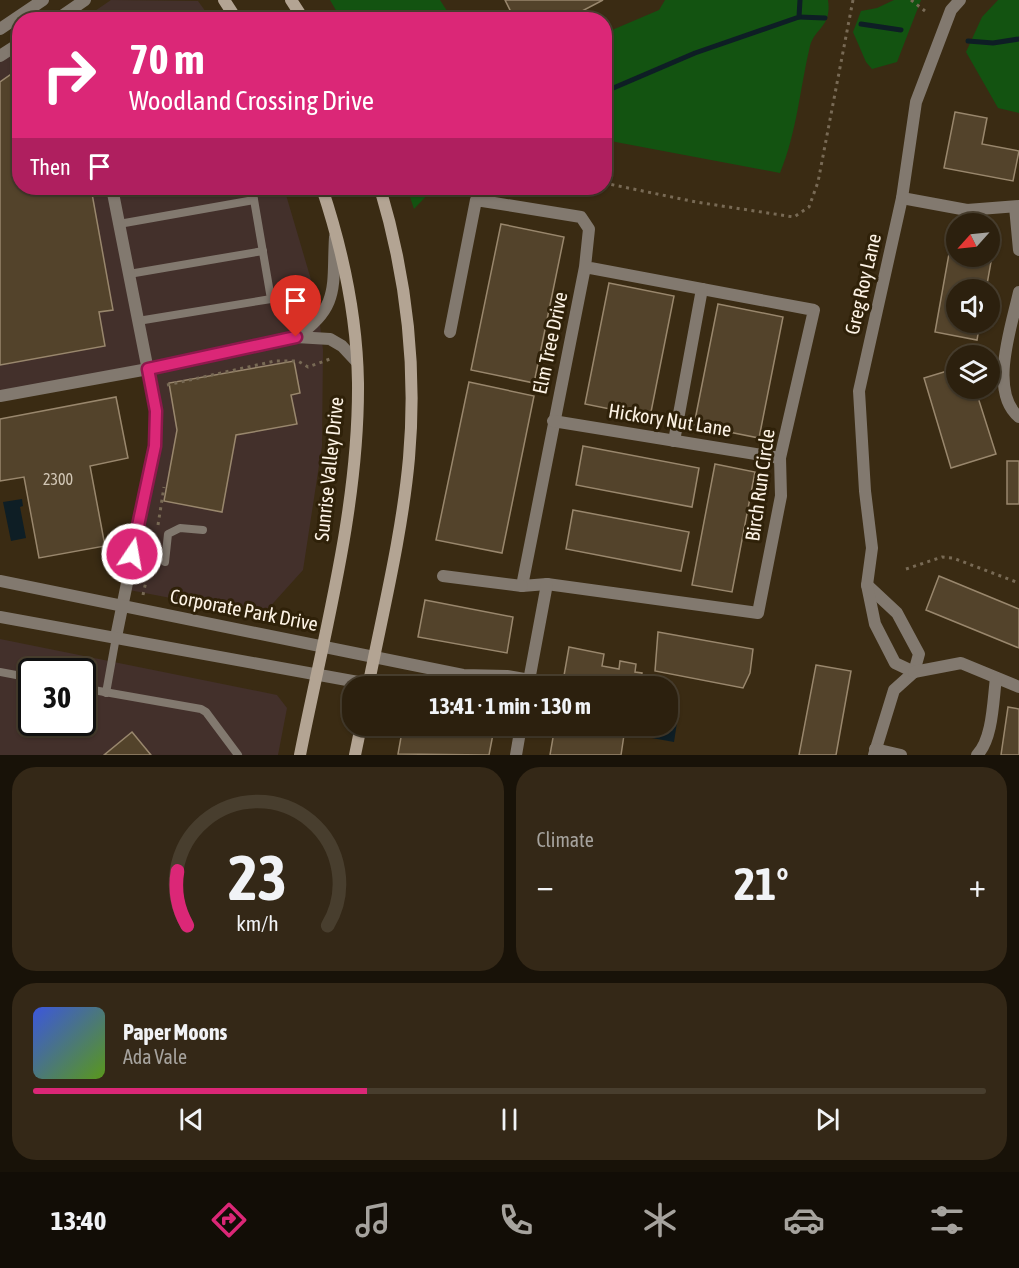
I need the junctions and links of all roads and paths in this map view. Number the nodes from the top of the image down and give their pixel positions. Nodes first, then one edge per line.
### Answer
1 (85, 0) edge
2 (853, 0) edge
3 (911, 0) edge
4 (960, 0) edge
5 (41, 1) edge
6 (925, 11) dead end
7 (25, 12) edge
8 (66, 12) edge
9 (612, 185) edge
10 (113, 195) edge
11 (253, 195) edge
12 (324, 195) edge
13 (382, 195) edge
14 (902, 198) junction
15 (254, 200) junction
16 (1017, 206) edge
17 (119, 224) junction
18 (336, 234) junction
19 (263, 250) junction
20 (1019, 250) edge
21 (585, 267) junction
22 (129, 274) junction
23 (702, 289) junction
24 (1019, 292) edge
25 (138, 321) junction
26 (450, 332) dead end
27 (296, 337) junction
28 (330, 359) dead end
29 (356, 361) junction
30 (148, 369) junction
31 (168, 395) dead end
32 (0, 396) edge
33 (1019, 417) edge
34 (554, 421) junction
35 (674, 441) junction
36 (780, 458) junction
37 (165, 477) dead end
38 (203, 530) dead end
39 (156, 532) dead end
40 (152, 550) dead end
41 (165, 562) dead end
42 (906, 569) dead end
43 (443, 576) dead end
44 (0, 581) edge
45 (1019, 583) edge
46 (547, 584) junction
47 (867, 585) junction
48 (522, 586) junction
49 (143, 595) dead end
50 (122, 607) junction
51 (0, 617) edge
52 (116, 637) junction
53 (321, 645) junction
54 (374, 657) junction
55 (0, 672) edge
56 (914, 672) junction
57 (316, 674) junction
58 (18, 675) edge
59 (371, 676) edge
60 (447, 676) edge
61 (530, 676) edge
62 (996, 678) junction
63 (342, 679) edge
64 (1019, 687) edge
65 (96, 691) edge
66 (106, 693) junction
67 (359, 736) edge
68 (519, 736) edge
69 (874, 752) edge
70 (238, 755) edge
71 (300, 755) edge
72 (355, 755) edge
73 (516, 755) edge
74 (901, 755) edge
75 (977, 755) edge

1 - 8 street
2 - 9 path
3 - 6 path
4 - 14 street, Greg Roy Lane
5 - 7 street
10 - 17 street
11 - 15 lane
12 - 18 main road, Sunrise Valley Drive
13 - 54 main road
14 - 16 street
14 - 47 street, Greg Roy Lane
15 - 17 lane
15 - 19 lane
16 - 20 street
17 - 22 street
18 - 27 street
18 - 29 main road, Sunrise Valley Drive
19 - 22 lane
19 - 25 lane
21 - 23 street, Birch Run Circle
21 - 26 street, Elm Tree Drive
21 - 34 street, Elm Tree Drive
22 - 25 street
23 - 35 street
23 - 36 street, Birch Run Circle
24 - 33 street
25 - 30 street
27 - 29 street
27 - 30 street
28 - 31 path
29 - 53 main road, Sunrise Valley Drive
30 - 32 street
30 - 50 street
34 - 35 street, Hickory Nut Lane
34 - 48 street, Elm Tree Drive
35 - 36 street, Hickory Nut Lane
36 - 46 street, Birch Run Circle
37 - 39 path
38 - 41 lane
40 - 49 path
42 - 45 path
43 - 48 street
44 - 50 street, Corporate Park Drive
46 - 48 street
46 - 61 street
47 - 56 street, Greg Roy Lane
47 - 56 street
50 - 52 street
50 - 53 street, Corporate Park Drive
51 - 52 street
52 - 57 street
52 - 66 lane
53 - 54 street, Corporate Park Drive
53 - 57 main road, Sunrise Valley Drive
54 - 59 main road
54 - 60 street, Corporate Park Drive
55 - 58 lane
56 - 62 street
56 - 69 street
57 - 63 street
57 - 71 main road, Sunrise Valley Drive
62 - 64 street
62 - 75 street
65 - 66 lane
66 - 70 lane
67 - 72 main road
68 - 73 street
69 - 74 street

